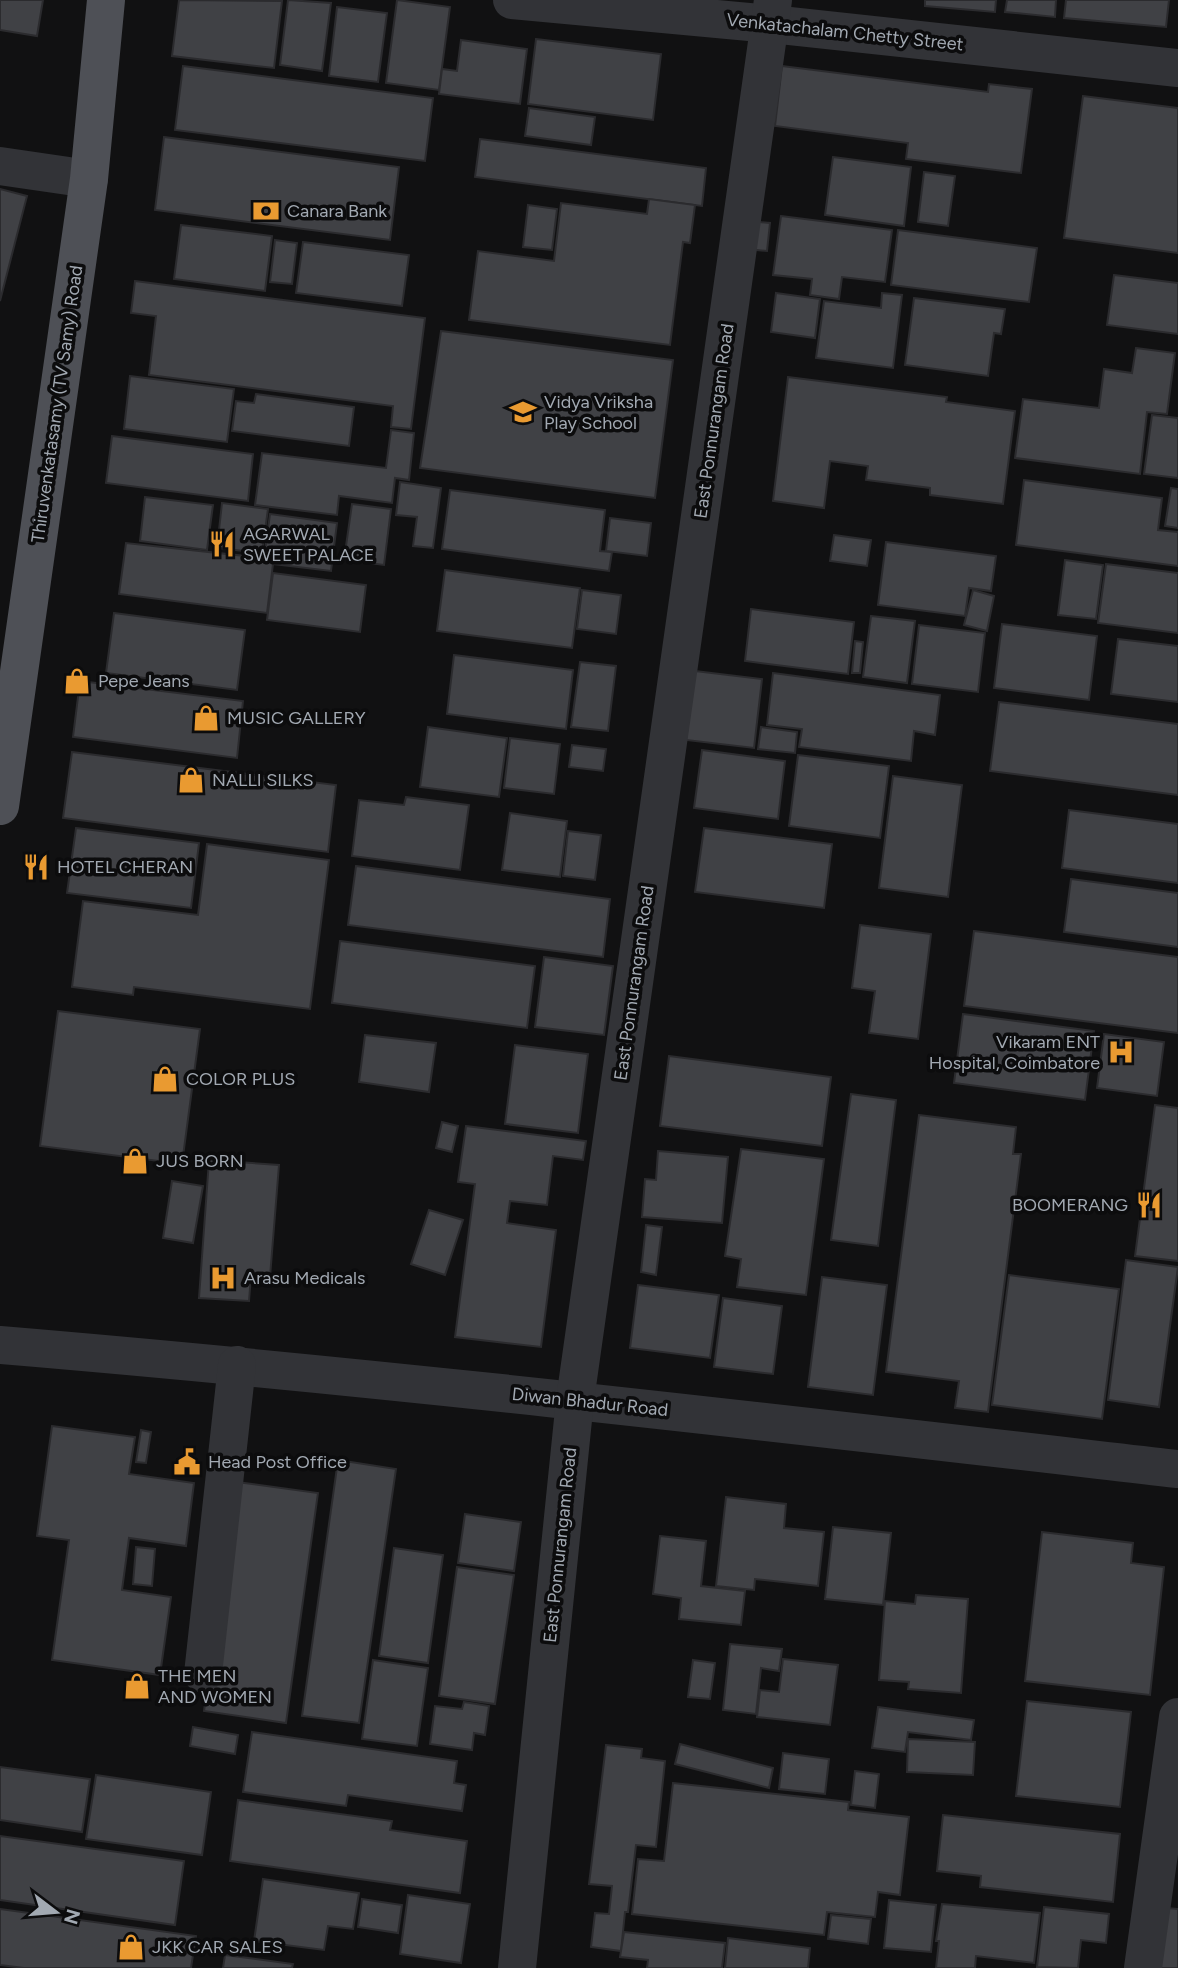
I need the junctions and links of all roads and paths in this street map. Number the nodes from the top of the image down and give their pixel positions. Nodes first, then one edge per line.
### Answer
1 (106, 0) edge
2 (512, 0) edge
3 (772, 12) edge
4 (1178, 68) edge
5 (0, 166) edge
6 (89, 179) junction
7 (0, 806) edge
8 (0, 1345) edge
9 (237, 1365) junction
10 (575, 1400) junction
11 (1178, 1469) edge
12 (203, 1674) dead end
13 (1178, 1717) edge
14 (517, 1968) edge
15 (1143, 1968) edge

1 - 6 main road, Thiruvenkatasamy (TV Samy) Road
2 - 3 street, Venkatachalam Chetty Street
3 - 4 street, Venkatachalam Chetty Street
3 - 10 street, East Ponnurangam Road
5 - 6 street
6 - 7 main road, Thiruvenkatasamy (TV Samy) Road
8 - 9 street, Diwan Bhadur Road
9 - 10 street, Diwan Bhadur Road
9 - 12 street
10 - 11 street, Diwan Bhadur Road
10 - 14 street, East Ponnurangam Road
13 - 15 street

